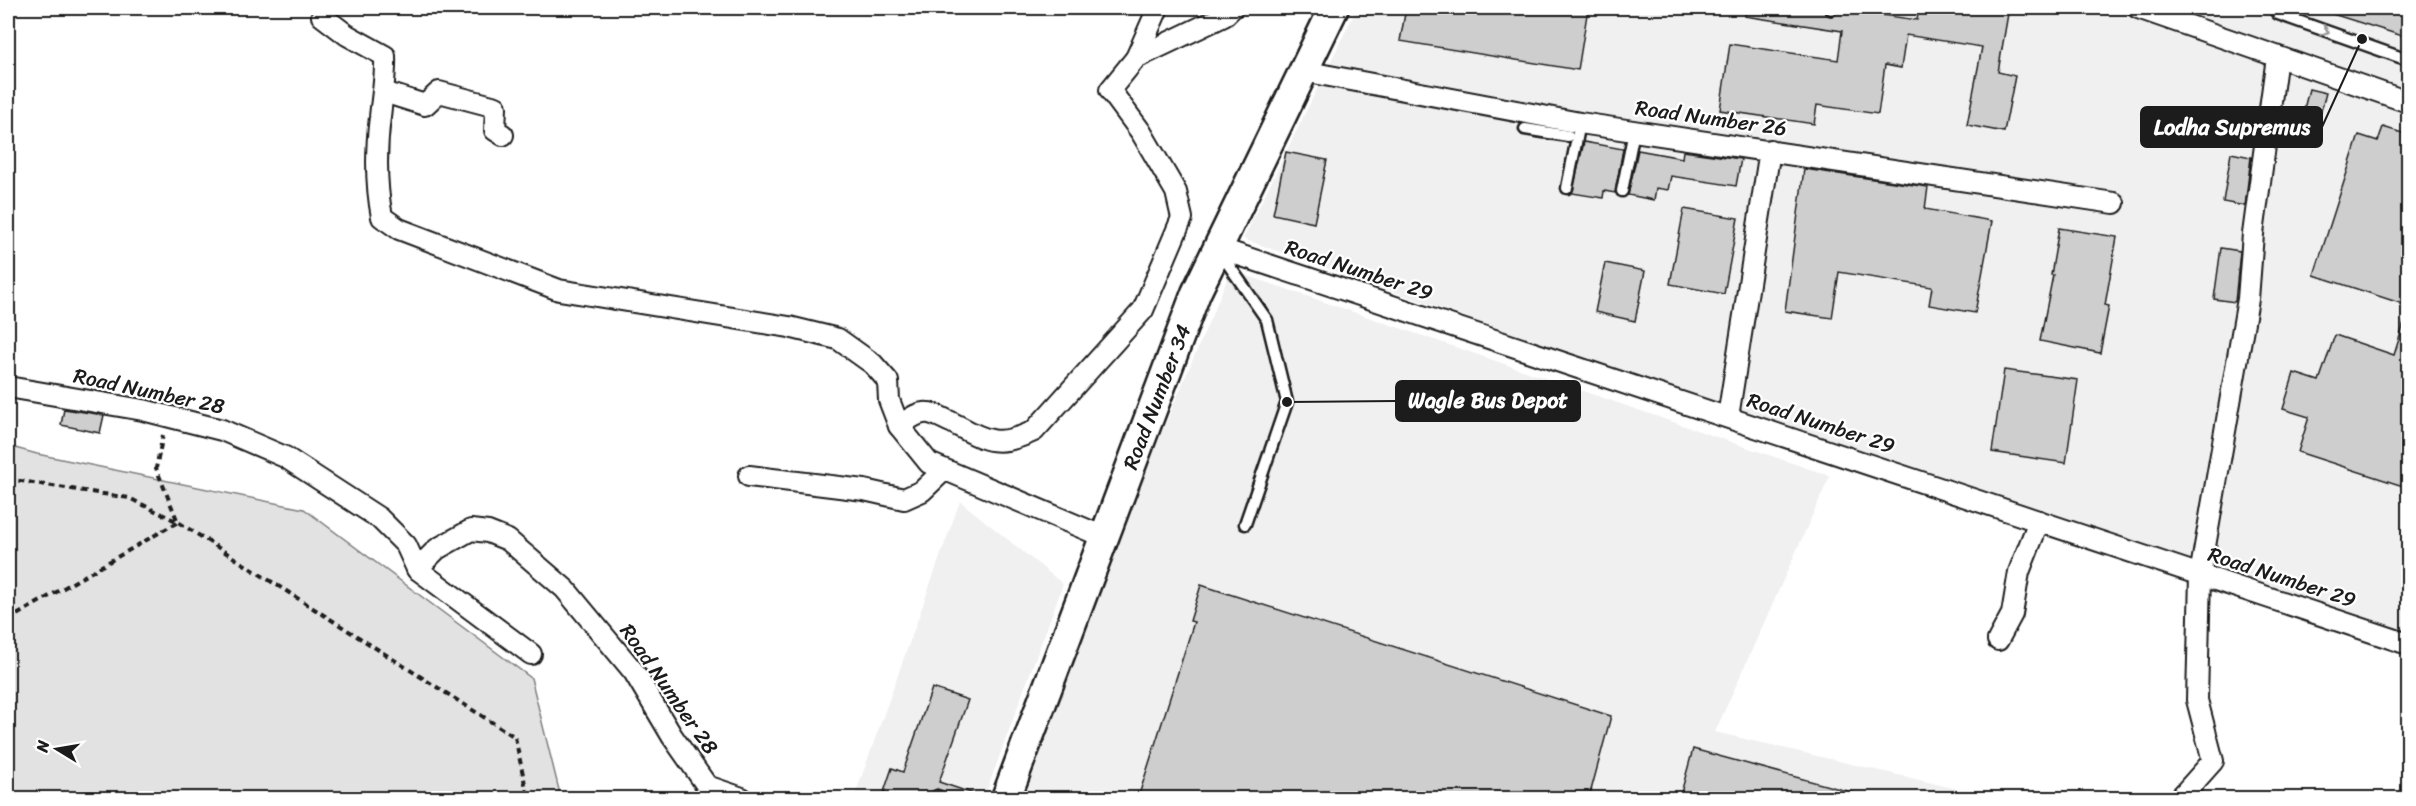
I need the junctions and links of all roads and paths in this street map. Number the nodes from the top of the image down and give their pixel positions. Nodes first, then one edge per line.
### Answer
1 (323, 8) edge
2 (1158, 8) edge
3 (1232, 8) edge
4 (1334, 8) edge
5 (2138, 8) edge
6 (2273, 8) edge
7 (2277, 57) junction
8 (1136, 58) junction
9 (2409, 60) edge
10 (1303, 71) junction
11 (384, 92) junction
12 (2409, 102) edge
13 (1546, 125) junction
14 (1525, 129) dead end
15 (1574, 129) junction
16 (1634, 130) junction
17 (503, 135) dead end
18 (1770, 150) junction
19 (1567, 188) dead end
20 (1622, 191) dead end
21 (2114, 202) dead end
22 (1218, 248) junction
23 (8, 387) edge
24 (167, 416) junction
25 (1728, 417) junction
26 (899, 426) junction
27 (944, 470) junction
28 (749, 476) dead end
29 (8, 479) edge
30 (2039, 521) junction
31 (178, 522) junction
32 (1245, 524) dead end
33 (1104, 537) junction
34 (417, 569) junction
35 (2200, 574) junction
36 (8, 620) edge
37 (1998, 640) dead end
38 (2409, 644) edge
39 (531, 654) dead end
40 (528, 798) edge
41 (742, 798) edge
42 (1006, 798) edge
43 (2180, 798) edge

1 - 11 street
2 - 8 street
3 - 8 street
4 - 10 street, Road Number 34
5 - 7 street
6 -> 9 lane
7 - 12 street
7 - 35 street
8 - 26 street
10 - 13 street, Road Number 26
10 - 22 street, Road Number 34
11 - 17 street
11 - 26 street
13 - 14 lane
13 - 15 street, Road Number 26
15 - 16 street, Road Number 26
15 - 19 lane
16 - 18 street, Road Number 26
16 - 20 lane
18 - 21 street, Road Number 26
18 - 25 street
22 - 25 street, Road Number 29
22 - 32 lane
22 - 33 street, Road Number 34
23 - 24 street, Road Number 28
24 - 31 path
24 - 34 street, Road Number 28
25 - 30 street, Road Number 29
26 - 27 street
27 - 28 street
27 - 33 street
29 - 31 path
30 - 35 street, Road Number 29
30 - 37 street
31 - 36 path
31 - 40 path
33 - 42 street, Road Number 34
34 - 39 street
34 - 41 street, Road Number 28
35 - 38 street, Road Number 29
35 - 43 street

